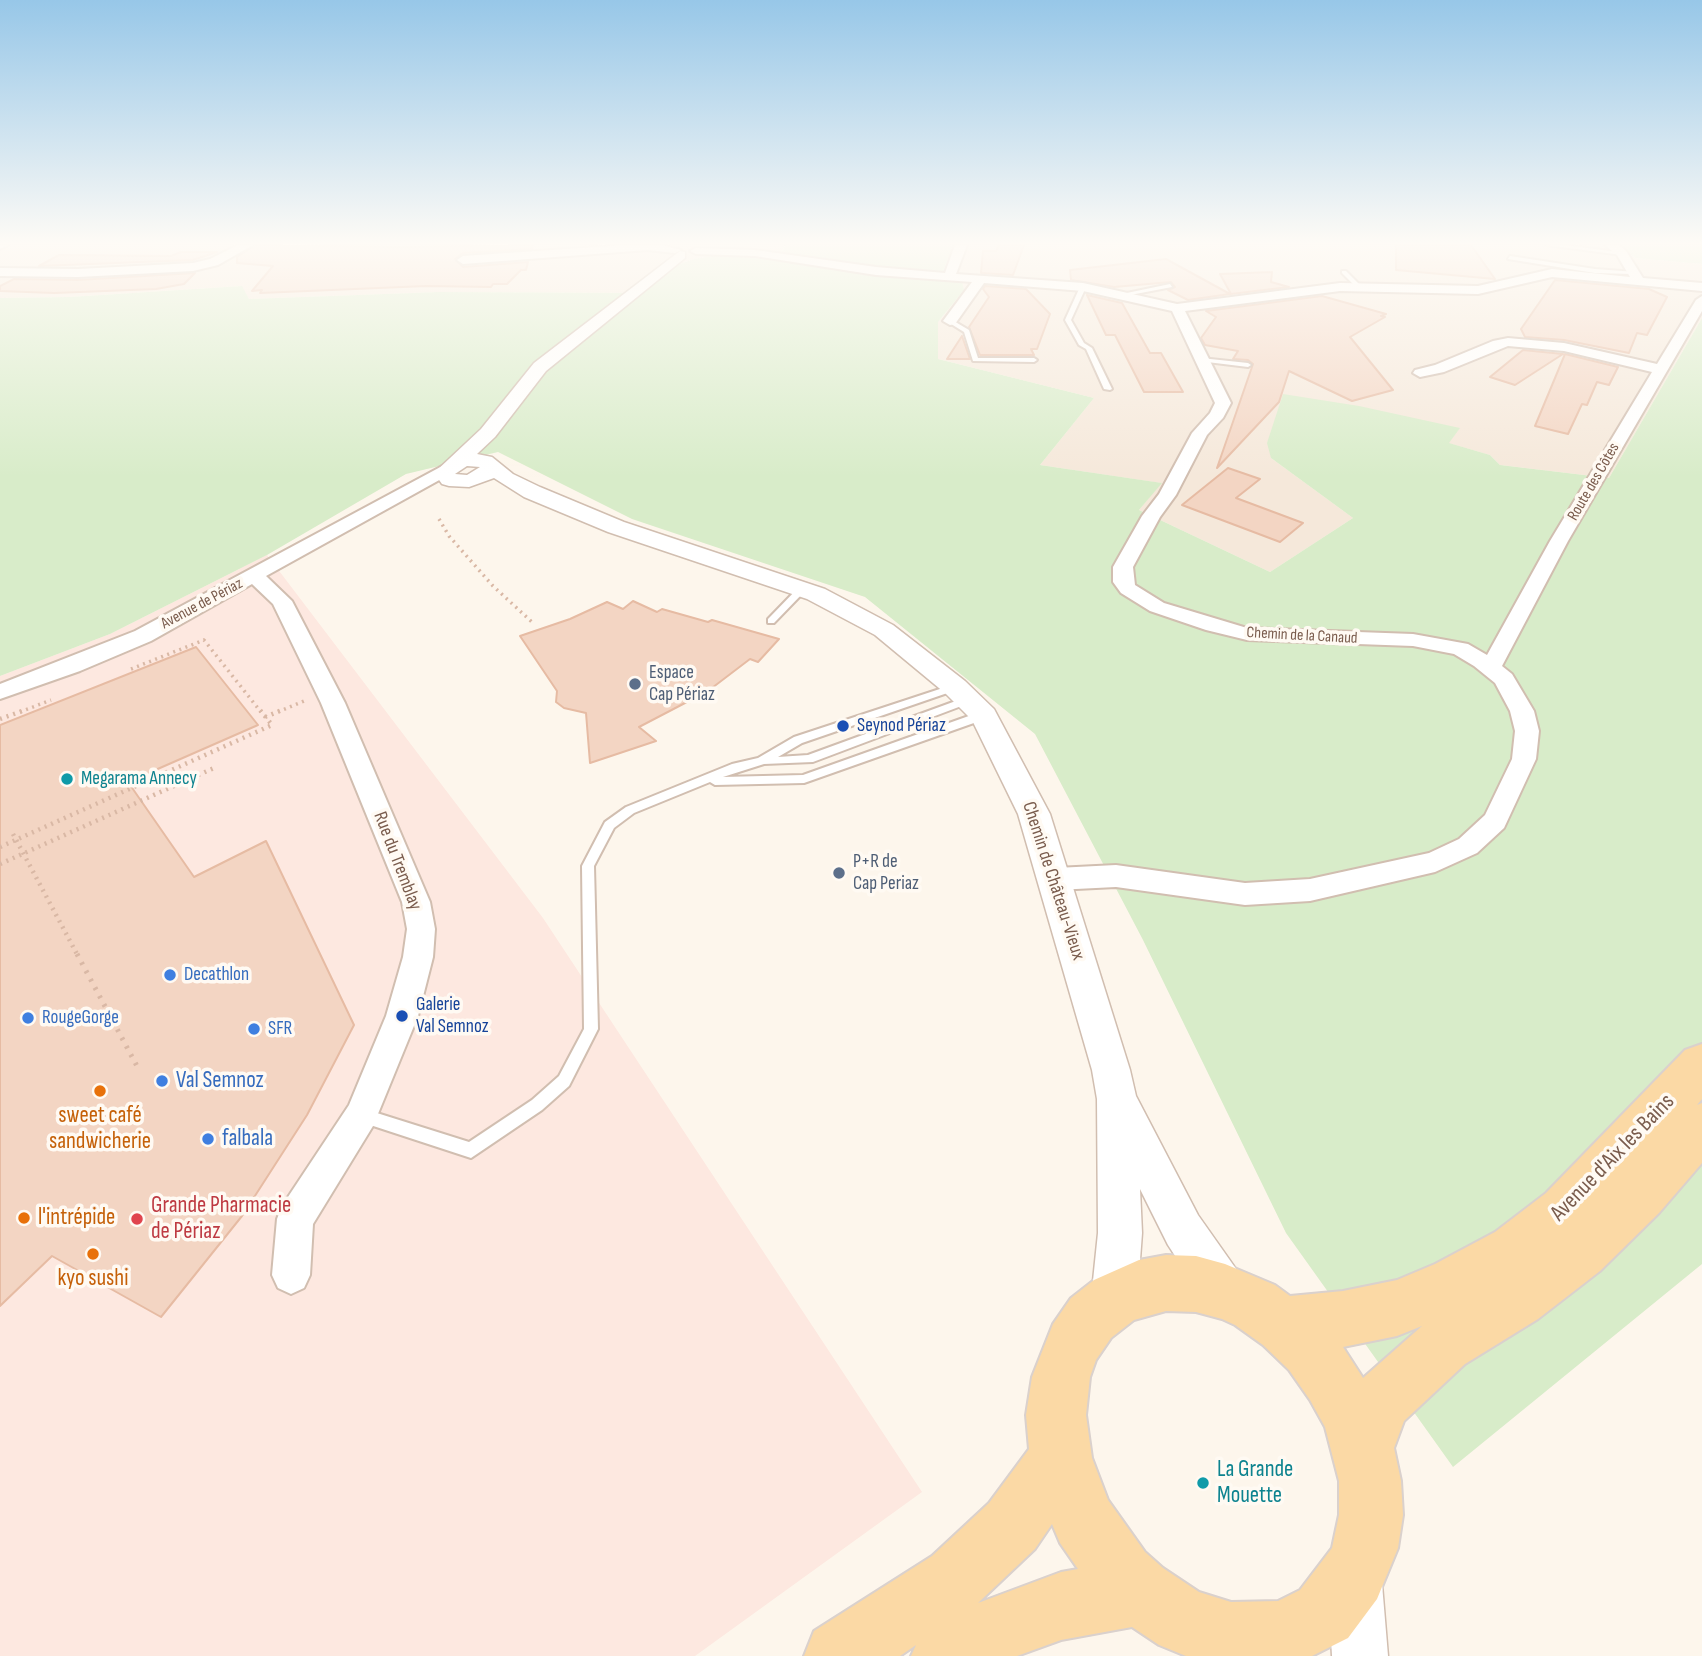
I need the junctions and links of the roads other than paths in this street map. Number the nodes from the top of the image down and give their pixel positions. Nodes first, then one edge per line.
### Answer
1 (593, 322) edge
2 (952, 322) edge
3 (1069, 322) edge
4 (1183, 322) edge
5 (1688, 322) edge
6 (1034, 360) dead end
7 (1200, 360) junction
8 (1248, 365) dead end
9 (1660, 369) junction
10 (1420, 373) dead end
11 (1108, 389) dead end
12 (488, 433) junction
13 (488, 463) junction
14 (457, 473) junction
15 (532, 492) junction
16 (254, 576) junction
17 (802, 589) junction
18 (771, 621) dead end
19 (1491, 667) junction
20 (0, 692) edge
21 (969, 701) junction
22 (761, 761) junction
23 (704, 782) junction
24 (1056, 879) junction
25 (1702, 1065) edge
26 (1117, 1100) junction
27 (361, 1115) junction
28 (1702, 1126) edge
29 (291, 1275) dead end
30 (1225, 1292) junction
31 (1114, 1300) junction
32 (1283, 1325) junction
33 (1363, 1448) junction
34 (1060, 1458) junction
35 (1354, 1576) junction
36 (1139, 1592) junction
37 (1238, 1646) edge
38 (839, 1656) edge
39 (946, 1656) edge
40 (1360, 1656) edge

1 - 12 street
2 - 6 lane
3 - 11 lane
4 - 7 street, Chemin de la Canaud
5 - 9 street, Route des Côtes
7 - 8 lane
7 - 19 street, Chemin de la Canaud
9 - 10 street
9 - 19 street, Route des Côtes
12 - 13 street
12 - 14 street
13 - 14 street
13 - 15 street, Chemin de Château-Vieux
14 - 15 street, Chemin de Château-Vieux
14 - 16 street, Avenue de Périaz
15 - 17 street, Chemin de Château-Vieux
16 - 20 street, Avenue de Périaz
16 - 27 street, Rue du Tremblay
17 - 18 lane
17 - 21 street, Chemin de Château-Vieux
19 - 24 street, Chemin de la Canaud
21 - 22 lane
21 - 22 lane
21 - 23 lane
21 - 24 street, Chemin de Château-Vieux
22 - 23 lane
23 - 27 lane
24 - 26 street, Chemin de Château-Vieux
25 - 32 main road, Avenue d'Aix les Bains
26 - 30 street, Chemin de Château-Vieux
26 - 31 street, Chemin de Château-Vieux
27 - 29 street, Rue du Tremblay
28 - 33 main road, Avenue d'Aix les Bains
30 - 31 main road
30 - 32 main road
31 - 34 main road
32 - 33 main road
33 - 35 main road
34 - 36 main road
34 - 38 main road
35 - 37 main road
35 - 40 street
36 - 37 main road
36 - 39 main road

